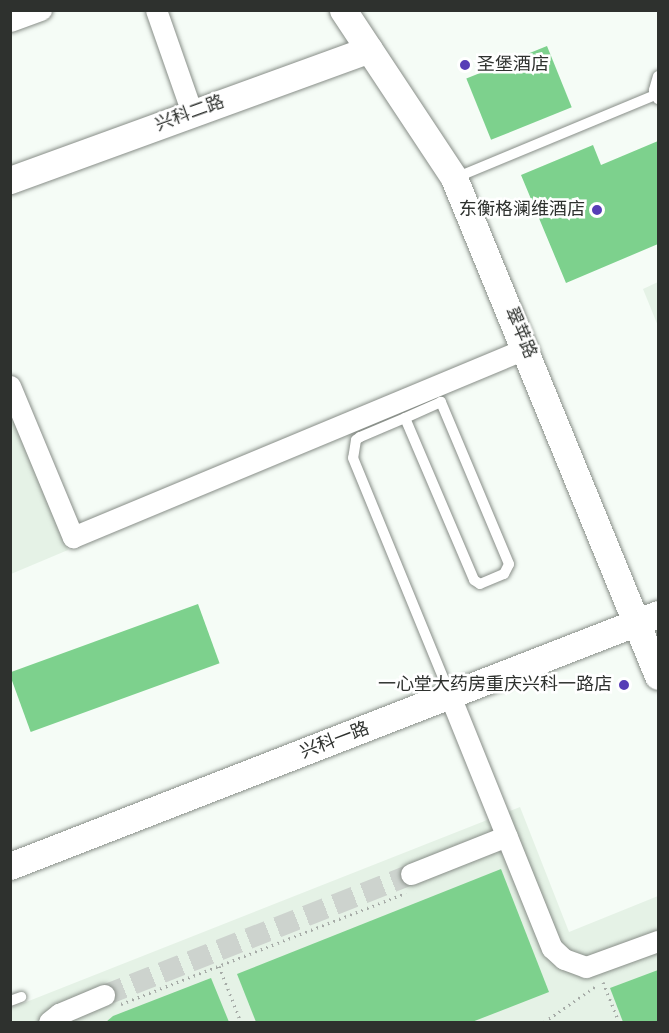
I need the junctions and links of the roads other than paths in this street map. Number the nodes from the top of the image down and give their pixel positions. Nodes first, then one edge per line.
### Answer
1 (41, 10) edge
2 (156, 10) edge
3 (343, 10) edge
4 (10, 21) edge
5 (369, 49) junction
6 (658, 76) edge
7 (657, 97) edge
8 (192, 113) junction
9 (454, 178) junction
10 (10, 180) edge
11 (527, 348) junction
12 (10, 386) edge
13 (405, 418) junction
14 (647, 619) edge
15 (658, 676) edge
16 (450, 696) junction
17 (507, 836) junction
18 (10, 866) edge
19 (413, 882) tunnel mouth
20 (658, 941) edge
21 (108, 1001) tunnel mouth
22 (49, 1023) edge

1 - 4 street
2 - 8 street
3 - 5 street, 翠苹路
5 - 8 street, 兴科二路
5 - 9 street, 翠苹路
6 - 7 lane
7 - 9 lane
8 - 10 street, 兴科二路
9 - 11 street, 翠苹路
11 - 12 street
11 - 14 street, 翠苹路
13 - 13 lane
13 - 16 lane
14 - 15 street, 翠苹路
14 - 16 street, 兴科一路
16 - 17 street
16 - 18 street, 兴科一路
17 - 19 street
17 - 20 street
21 - 22 street

